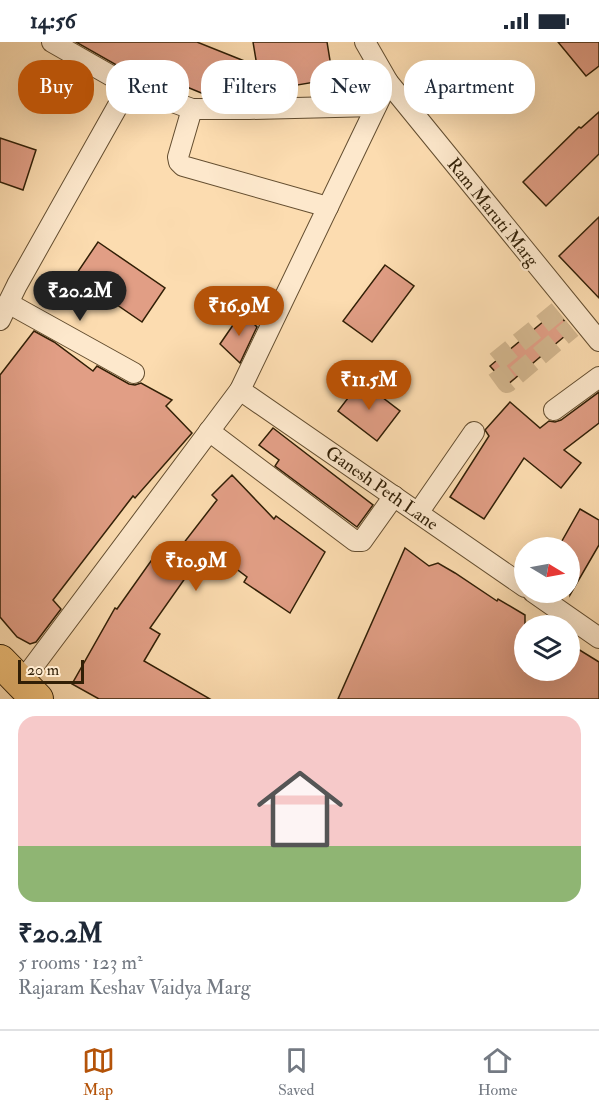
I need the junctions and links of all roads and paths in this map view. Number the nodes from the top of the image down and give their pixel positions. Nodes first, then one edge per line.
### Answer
1 (52, 42) edge
2 (365, 42) edge
3 (375, 60) edge
4 (106, 73) edge
5 (392, 87) edge
6 (189, 108) edge
7 (310, 108) edge
8 (192, 109) junction
9 (112, 114) edge
10 (372, 114) edge
11 (328, 207) junction
12 (8, 281) edge
13 (4, 312) edge
14 (599, 341) edge
15 (134, 373) dead end
16 (599, 377) edge
17 (240, 390) junction
18 (554, 410) dead end
19 (209, 431) junction
20 (474, 432) dead end
21 (394, 496) junction
22 (418, 513) junction
23 (514, 575) edge
24 (554, 603) edge
25 (599, 638) edge
26 (19, 681) edge

1 - 4 street
2 - 3 street, Ram Maruti Marg
5 - 14 street, Ram Maruti Marg
6 - 8 street
7 - 8 street
8 - 11 street
9 - 12 street
10 - 11 street
11 - 17 street
12 - 13 street
13 - 15 street
16 - 18 street
17 - 19 street
17 - 21 street, Ganesh Peth Lane
19 - 21 street
19 - 26 street
20 - 22 street
21 - 22 street, Ganesh Peth Lane
22 - 23 street, Ganesh Peth Lane
24 - 25 street, Ganesh Peth Lane

